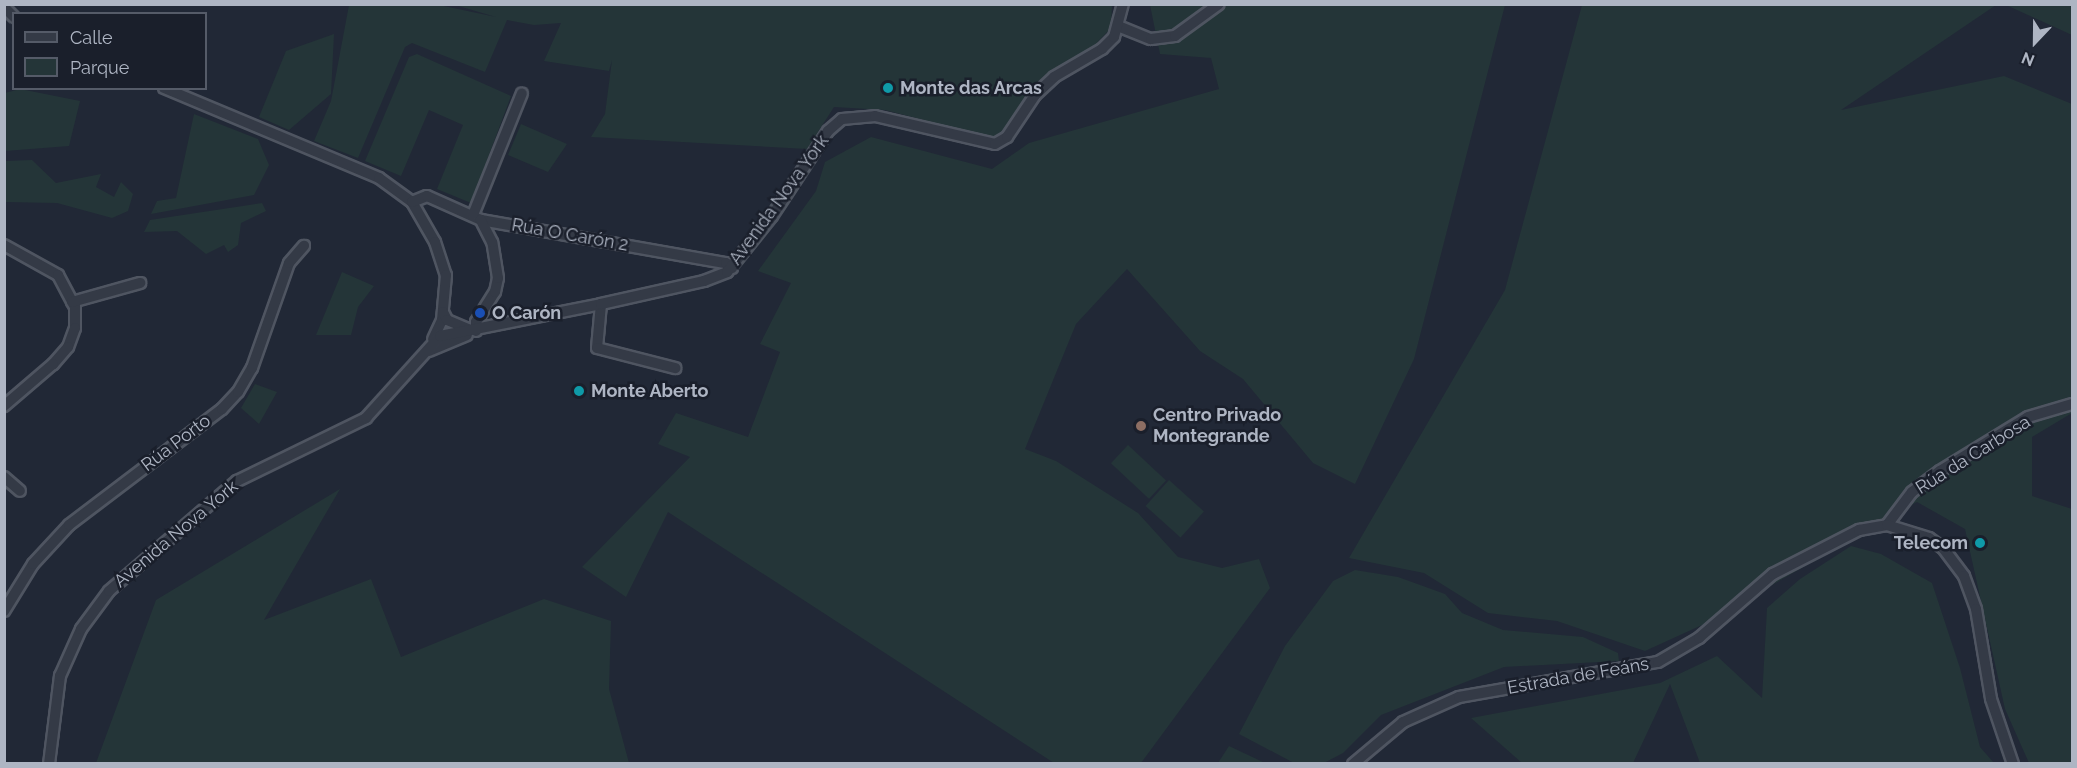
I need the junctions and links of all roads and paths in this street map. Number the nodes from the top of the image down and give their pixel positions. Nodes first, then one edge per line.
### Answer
1 (1123, 4) edge
2 (1219, 4) edge
3 (1118, 26) junction
4 (169, 90) edge
5 (522, 93) dead end
6 (412, 202) junction
7 (477, 217) junction
8 (4, 245) edge
9 (304, 246) dead end
10 (732, 268) junction
11 (140, 283) dead end
12 (72, 302) junction
13 (601, 304) junction
14 (443, 312) junction
15 (476, 331) junction
16 (438, 334) junction
17 (454, 341) junction
18 (423, 354) junction
19 (675, 368) dead end
20 (2073, 404) edge
21 (4, 406) edge
22 (4, 477) edge
23 (20, 491) dead end
24 (1887, 525) junction
25 (4, 611) edge
26 (49, 764) edge
27 (1353, 764) edge
28 (2013, 764) edge

1 - 3 street
2 - 3 street
3 - 10 street, Avenida Nova York
4 - 6 street
5 - 7 street
6 - 7 street, Rúa O Carón 2
6 - 14 street
7 - 10 street, Rúa O Carón 2
7 - 15 street
8 - 12 street
9 - 25 street, Rúa Porto
10 - 13 street, Avenida Nova York
11 - 12 street
12 - 21 street
13 - 15 street, Avenida Nova York
13 - 19 street
14 - 15 street
14 - 16 street
15 - 16 street, Avenida Nova York
15 - 17 street, Avenida Nova York
16 - 17 street
16 - 18 street
17 - 18 street, Avenida Nova York
18 - 26 street, Avenida Nova York
20 - 24 street, Rúa da Carbosa
22 - 23 street
24 - 27 street, Estrada de Feáns
24 - 28 street, Estrada de Feáns

